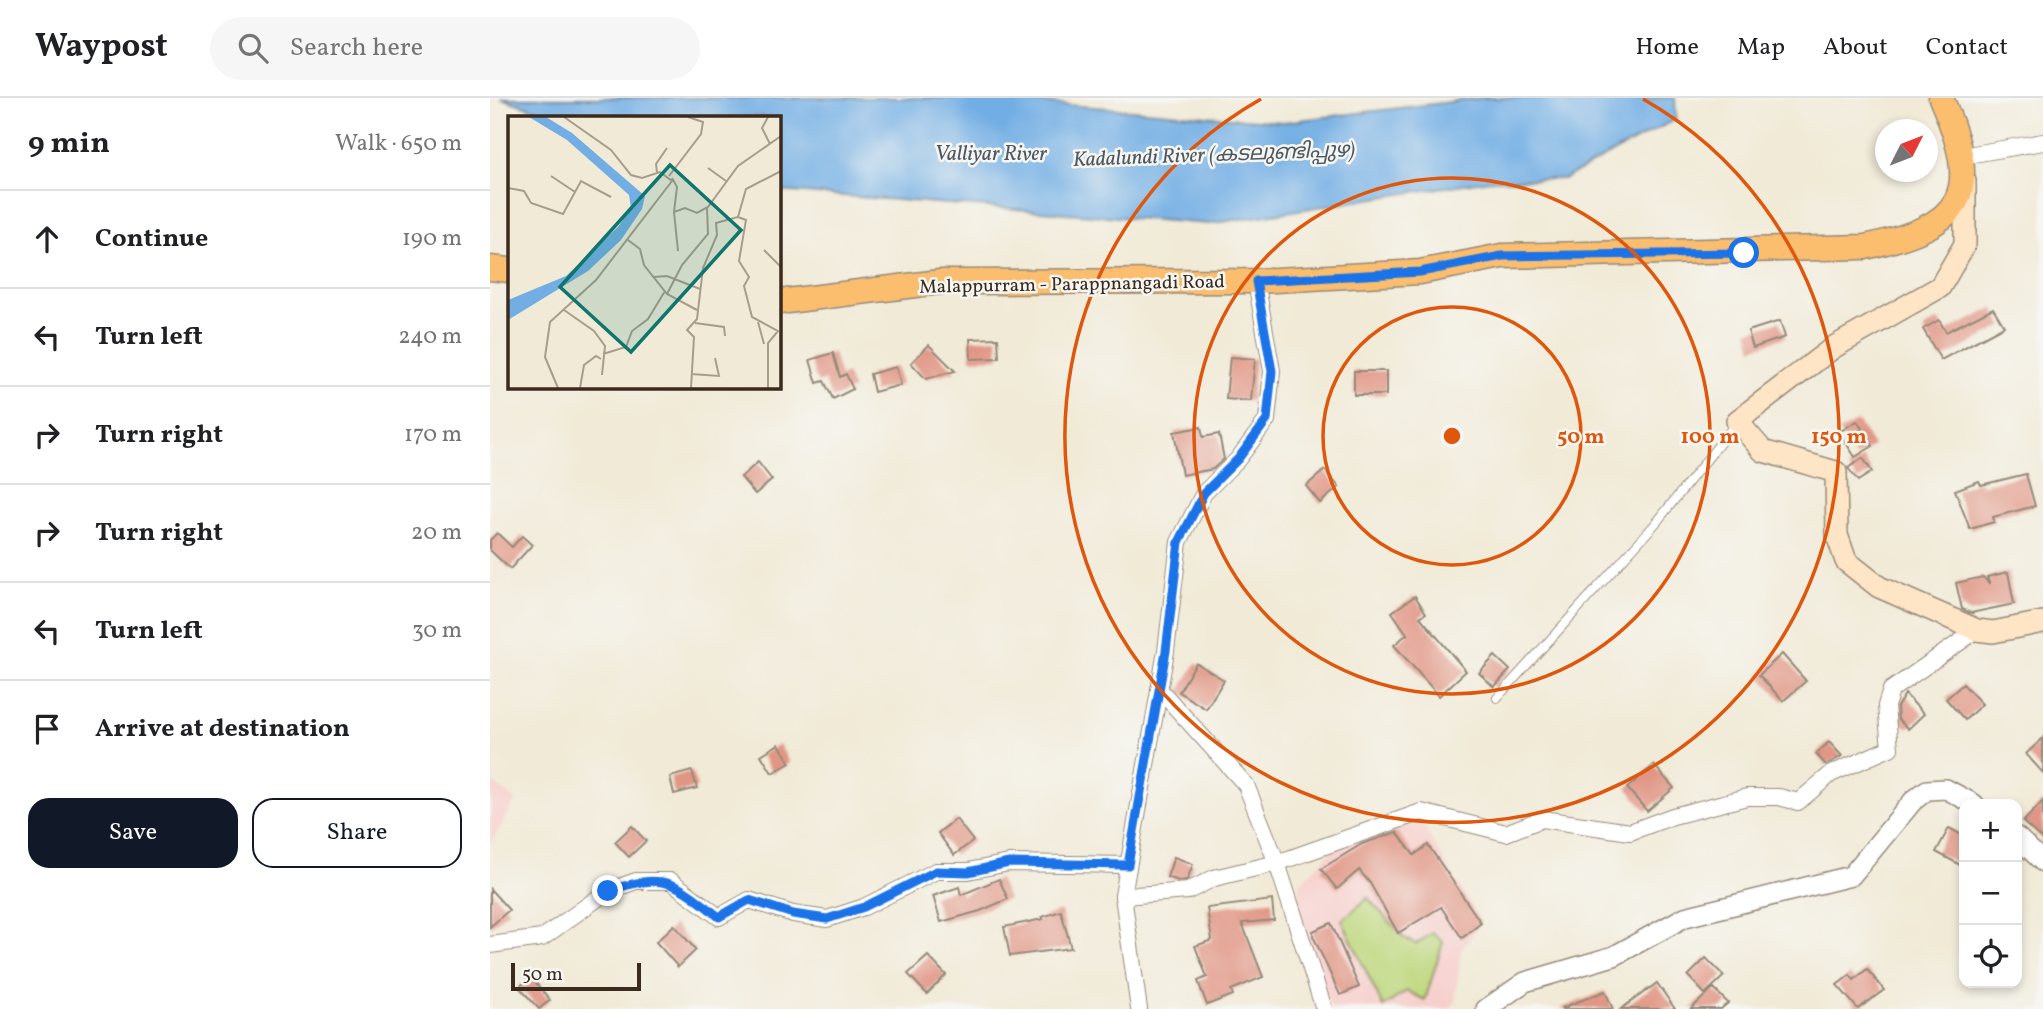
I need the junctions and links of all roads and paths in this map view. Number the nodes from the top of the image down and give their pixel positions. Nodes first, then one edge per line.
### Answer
1 (1941, 98) edge
2 (2043, 142) edge
3 (1963, 168) junction
4 (490, 268) edge
5 (508, 270) edge
6 (1256, 281) junction
7 (780, 302) edge
8 (1738, 421) junction
9 (2043, 622) edge
10 (1977, 630) junction
11 (1159, 689) junction
12 (1497, 698) dead end
13 (1965, 799) edge
14 (2022, 841) edge
15 (2043, 862) edge
16 (1278, 863) junction
17 (1128, 865) junction
18 (1123, 896) junction
19 (490, 944) edge
20 (1139, 1009) edge
21 (1324, 1009) edge
22 (1486, 1009) edge

1 - 3 main road
2 - 3 street
3 - 6 main road, Malappurram - Parappnangadi Road
3 - 8 main road
4 - 5 main road
6 - 7 main road, Malappurram - Parappnangadi Road
6 - 11 street
8 - 10 main road
8 - 12 lane
9 - 10 main road
10 - 16 street
11 - 16 street
11 - 17 street
13 - 22 street
14 - 15 street
16 - 18 street
16 - 21 street
17 - 18 street
17 - 19 street
18 - 20 street

